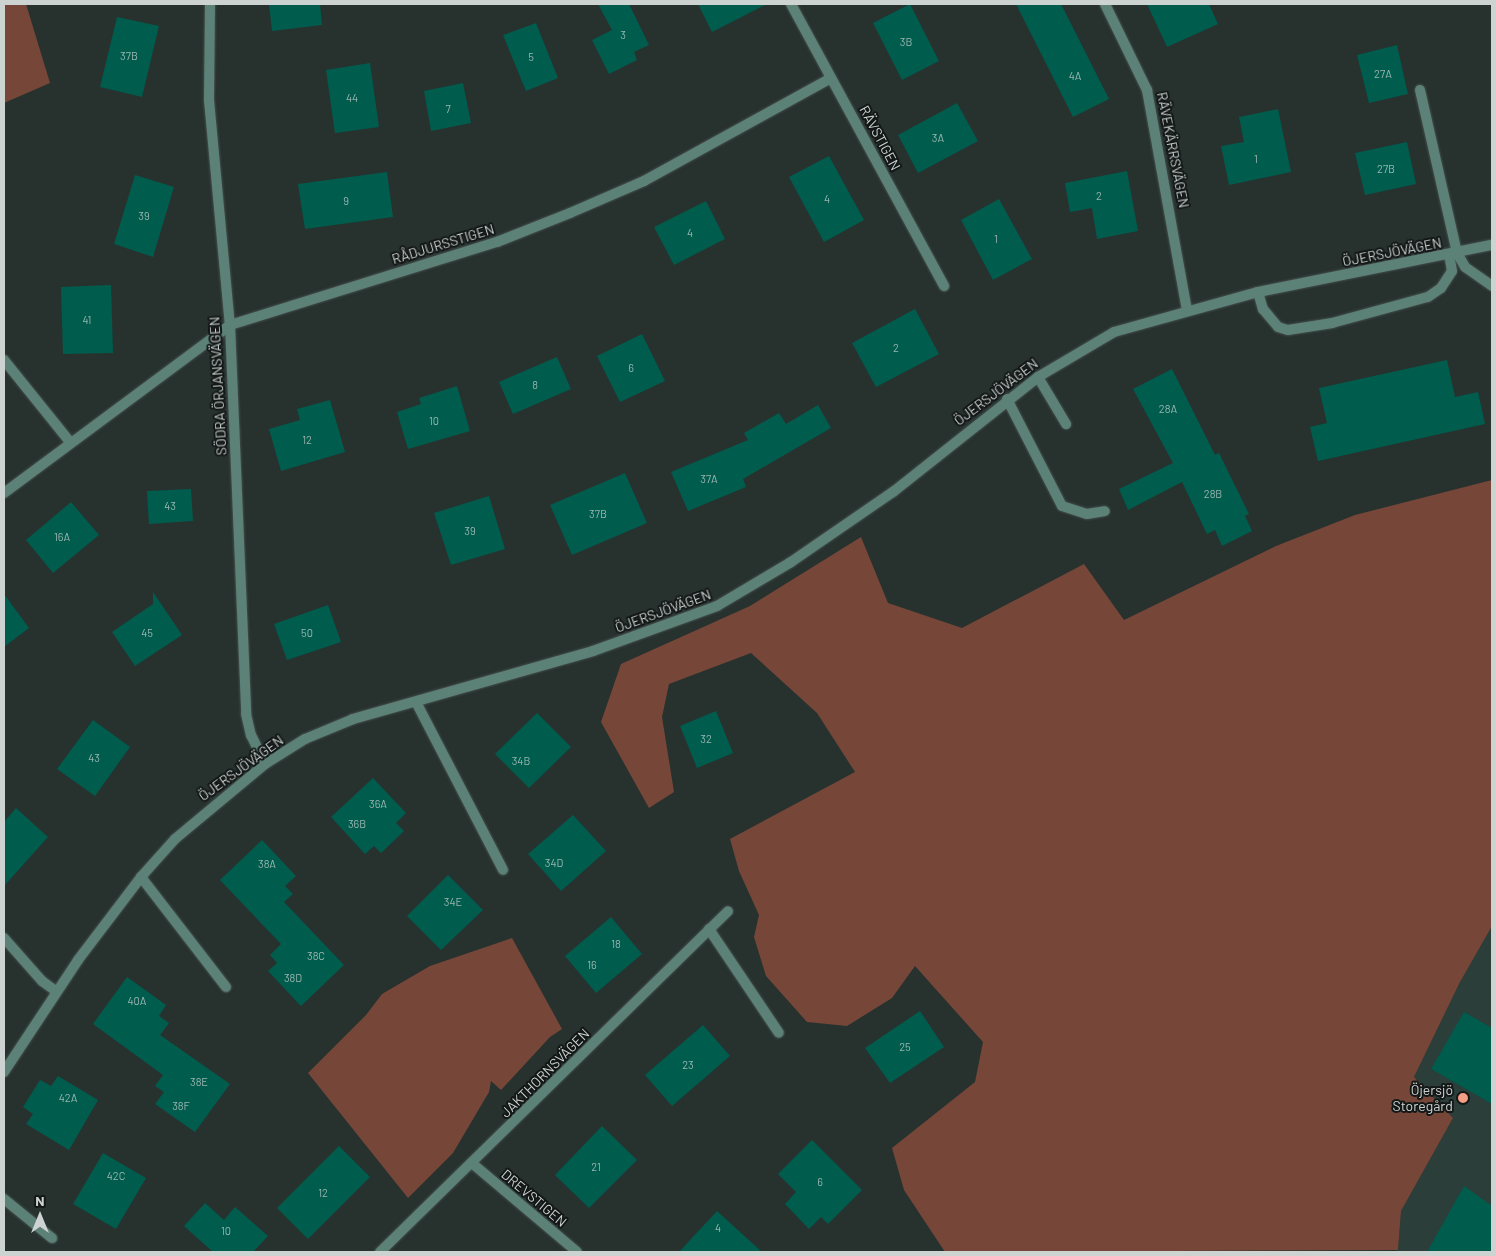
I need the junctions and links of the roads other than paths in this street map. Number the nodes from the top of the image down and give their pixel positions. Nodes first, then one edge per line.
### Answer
1 (210, 4) edge
2 (791, 4) edge
3 (1105, 4) edge
4 (831, 78) junction
5 (1420, 90) dead end
6 (1492, 245) edge
7 (1453, 254) junction
8 (944, 286) dead end
9 (1492, 286) edge
10 (1258, 292) junction
11 (1188, 310) junction
12 (230, 325) junction
13 (4, 360) edge
14 (1038, 376) junction
15 (1007, 399) junction
16 (1066, 424) dead end
17 (70, 442) junction
18 (4, 493) edge
19 (1105, 511) dead end
20 (416, 702) junction
21 (265, 764) junction
22 (503, 870) dead end
23 (140, 877) junction
24 (728, 911) dead end
25 (709, 929) junction
26 (4, 938) edge
27 (226, 987) dead end
28 (56, 991) junction
29 (779, 1033) dead end
30 (4, 1072) edge
31 (473, 1164) junction
32 (4, 1199) edge
33 (52, 1238) dead end
34 (380, 1252) edge
35 (577, 1252) edge

1 - 12 street, SÖDRA ÖRJANSVÄGEN
2 - 4 street, RÄVSTIGEN
3 - 11 street, RÄVEKÄRRSVÄGEN
4 - 8 street, RÄVSTIGEN
4 - 12 street, RÅDJURSSTIGEN
5 - 7 street
6 - 7 street, ÖJERSJÖVÄGEN
7 - 9 street
7 - 10 street, ÖJERSJÖVÄGEN
7 - 10 street
10 - 11 street, ÖJERSJÖVÄGEN
11 - 14 street, ÖJERSJÖVÄGEN
12 - 17 street, RÅDJURSSTIGEN
12 - 21 street, SÖDRA ÖRJANSVÄGEN
13 - 17 street
14 - 15 street, ÖJERSJÖVÄGEN
14 - 16 street
15 - 19 street
15 - 20 street, ÖJERSJÖVÄGEN
17 - 18 street, RÅDJURSSTIGEN
20 - 21 street, ÖJERSJÖVÄGEN
20 - 22 street
21 - 23 street, ÖJERSJÖVÄGEN
23 - 27 street
23 - 28 street, ÖJERSJÖVÄGEN
24 - 25 street, JAKTHORNSVÄGEN
25 - 29 street
25 - 31 street, JAKTHORNSVÄGEN
26 - 28 street
28 - 30 street, ÖJERSJÖVÄGEN
31 - 34 street, JAKTHORNSVÄGEN
31 - 35 street, DREVSTIGEN
32 - 33 street

